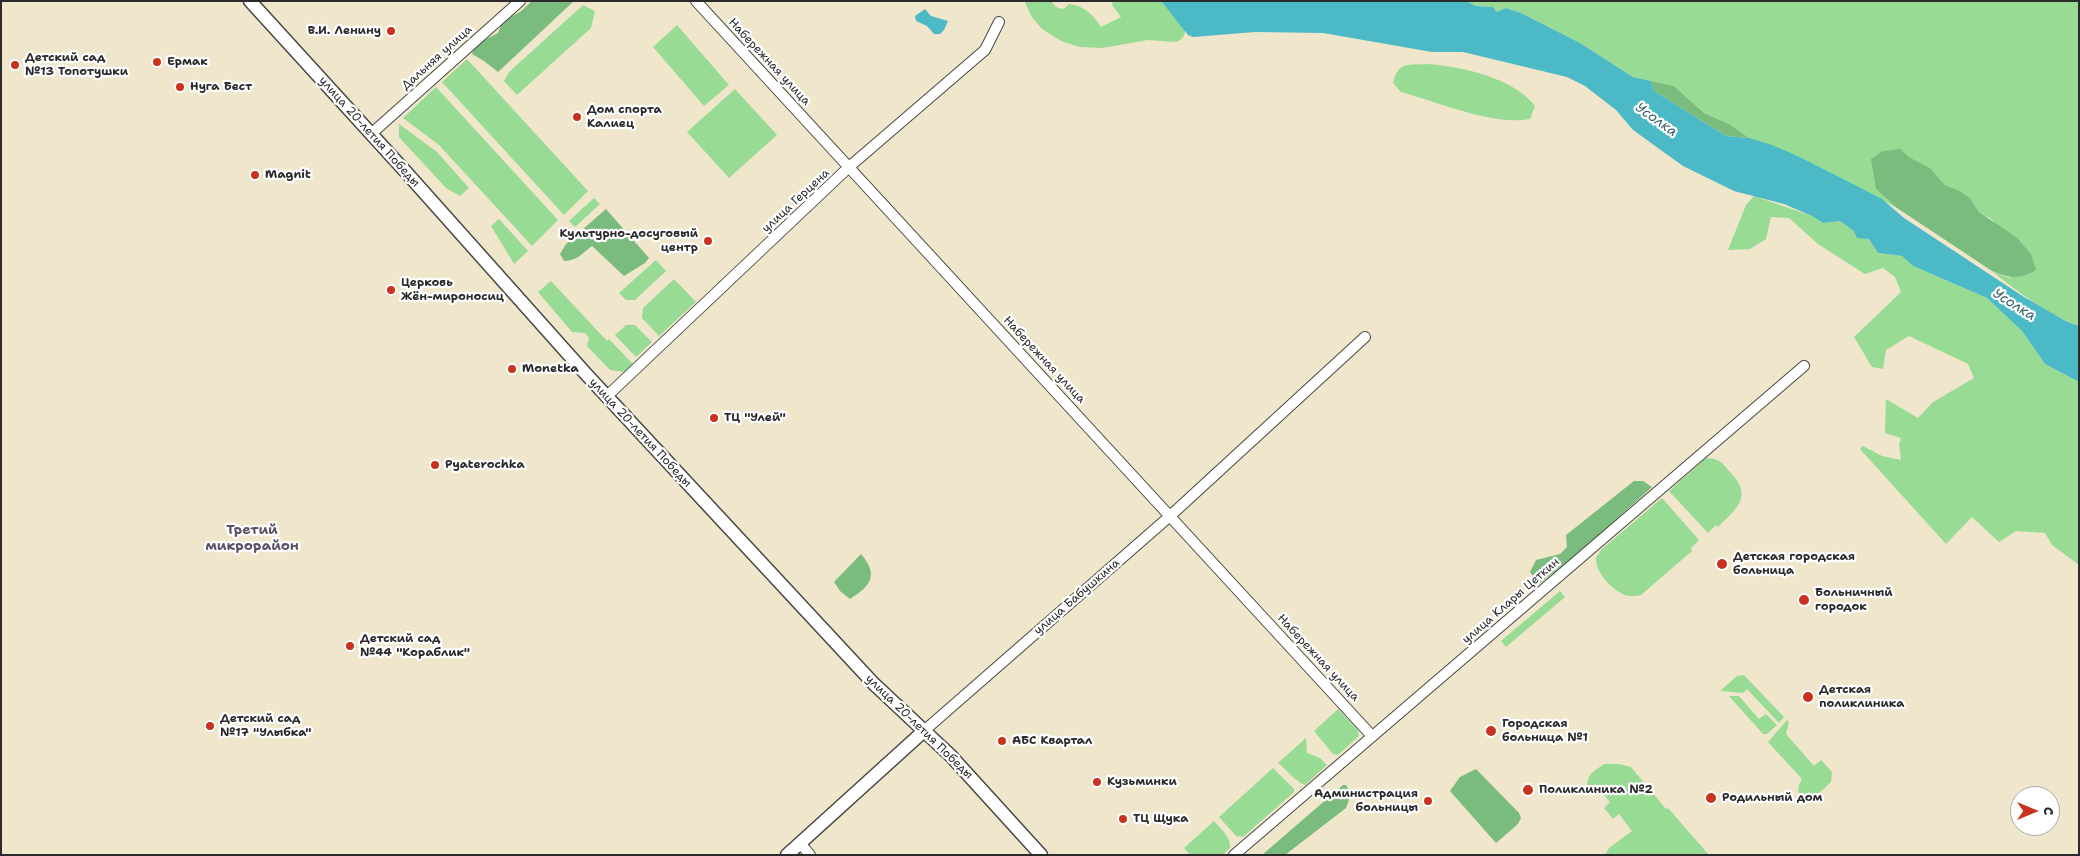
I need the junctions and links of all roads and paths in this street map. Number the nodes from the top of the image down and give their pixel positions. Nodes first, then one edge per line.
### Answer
1 (250, 1) edge
2 (520, 1) edge
3 (696, 1) edge
4 (999, 22) dead end
5 (372, 134) junction
6 (849, 167) junction
7 (1365, 337) dead end
8 (1804, 366) dead end
9 (606, 397) junction
10 (1170, 516) junction
11 (924, 730) junction
12 (1372, 736) junction
13 (800, 844) junction
14 (787, 855) edge
15 (810, 855) edge
16 (1041, 855) edge
17 (1234, 855) edge

1 - 5 street, улица 20-летия Победы
2 - 5 street, Дальняя улица
3 - 6 street, Набережная улица
4 - 6 street, улица Герцена
5 - 9 street, улица 20-летия Победы
6 - 9 street, улица Герцена
6 - 10 street, Набережная улица
7 - 10 street, улица Бабушкина
8 - 12 street, улица Клары Цеткин
9 - 11 street, улица 20-летия Победы
10 - 11 street, улица Бабушкина
10 - 12 street, Набережная улица
11 - 13 street, улица Бабушкина
11 - 16 street, улица 20-летия Победы
12 - 17 street, улица Клары Цеткин
13 - 14 street, улица Бабушкина
13 - 15 street

